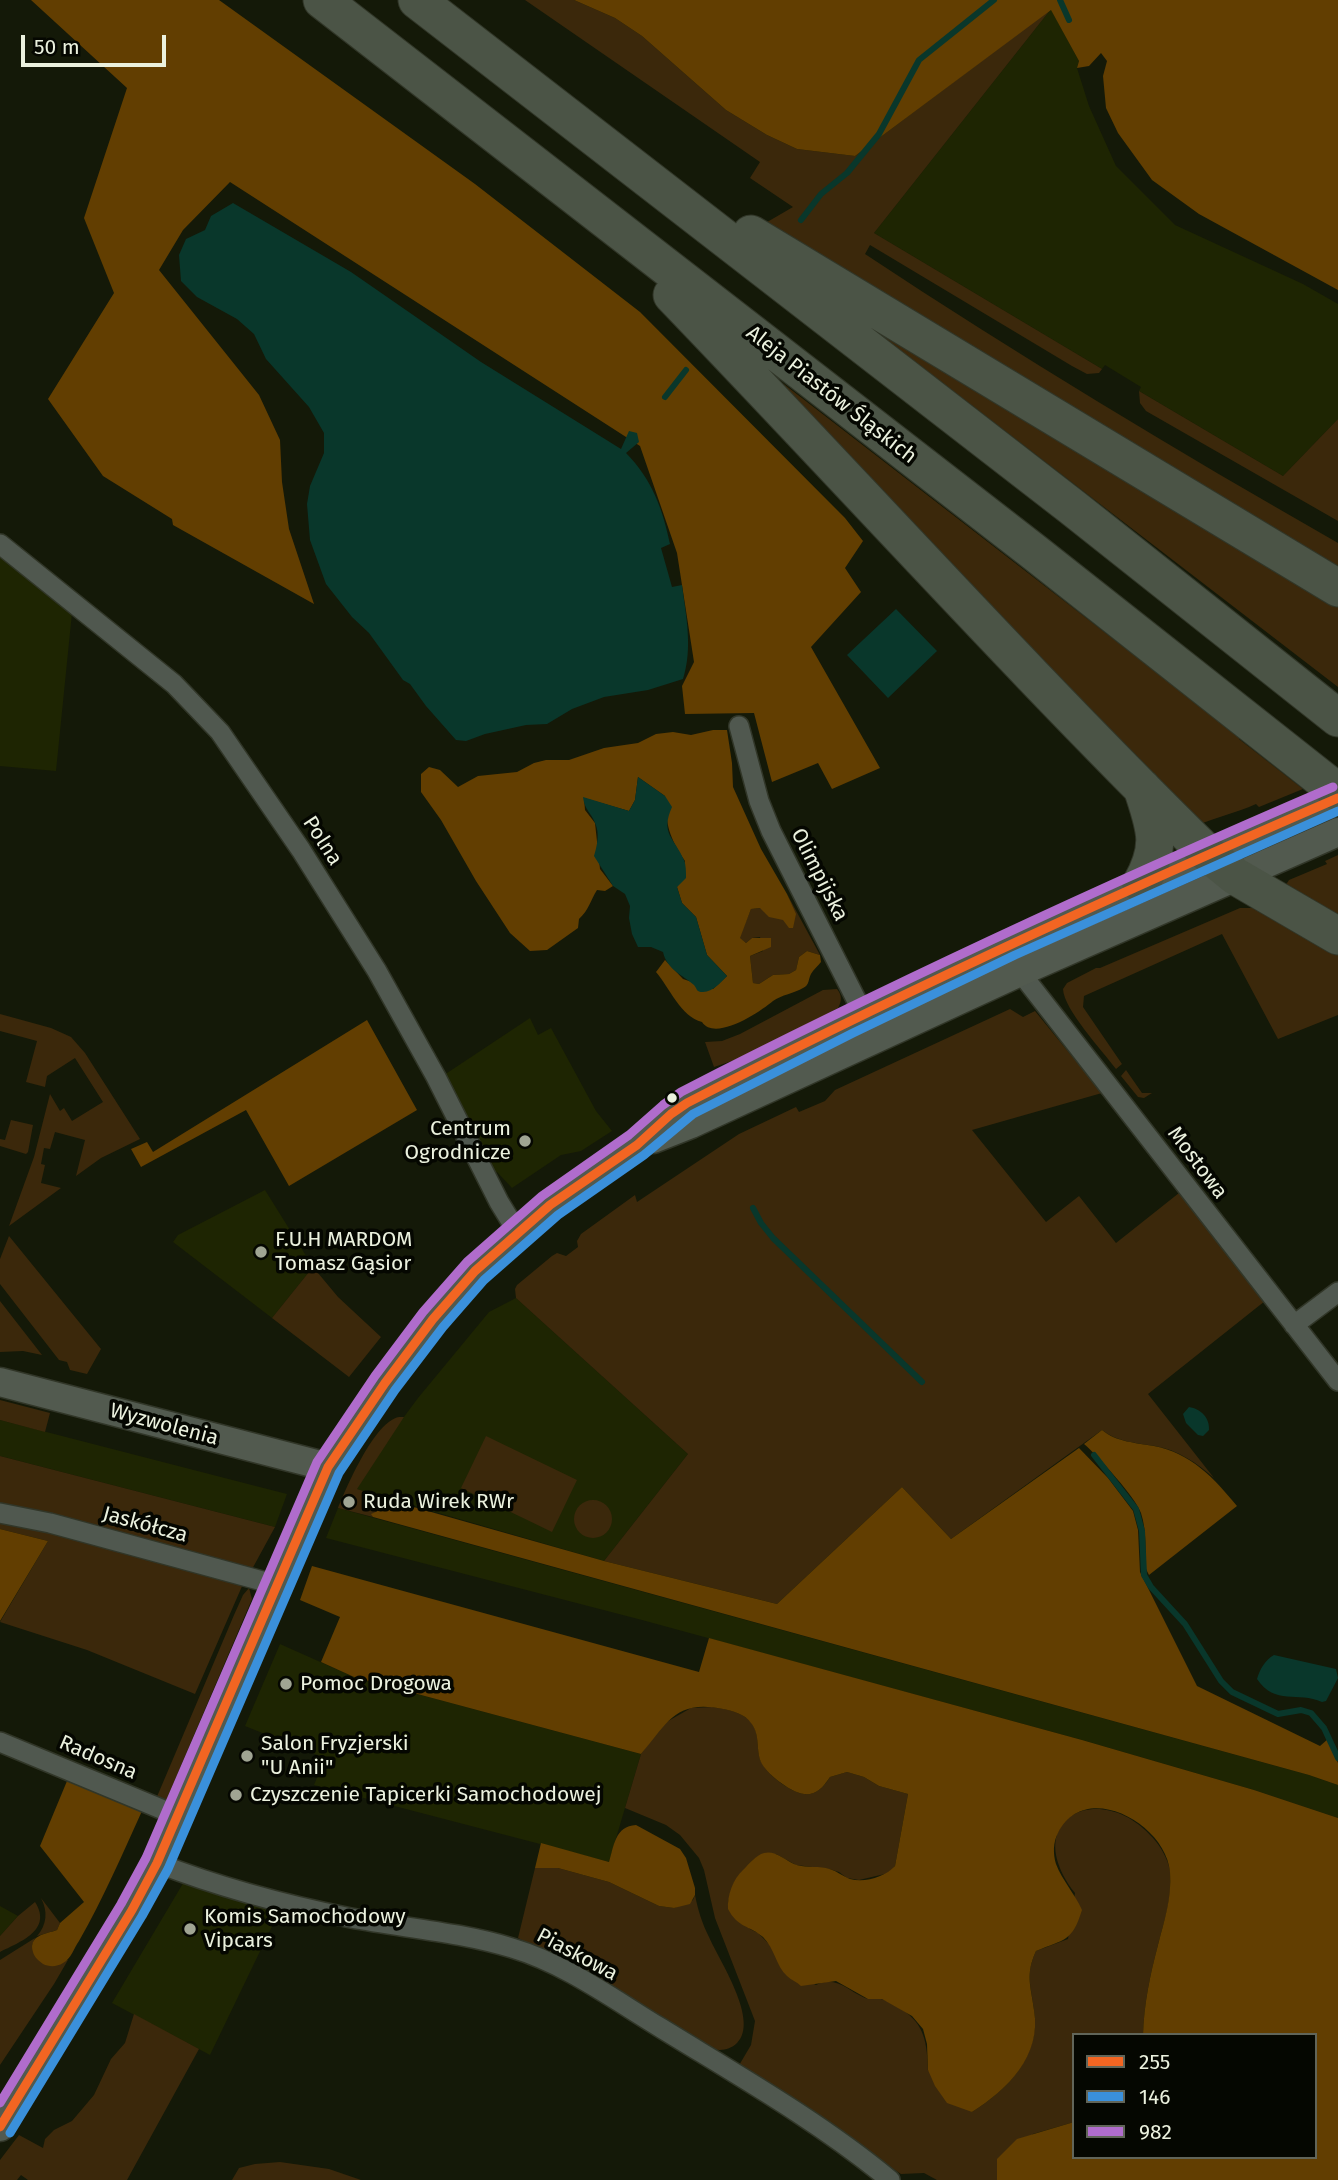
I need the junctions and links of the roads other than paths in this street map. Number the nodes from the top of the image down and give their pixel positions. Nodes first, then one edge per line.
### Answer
1 (322, 0) edge
2 (417, 0) edge
3 (609, 149) junction
4 (581, 202) junction
5 (0, 544) edge
6 (1338, 588) edge
7 (1338, 718) edge
8 (739, 726) dead end
9 (1142, 787) junction
10 (1338, 792) edge
11 (1338, 798) edge
12 (1338, 832) edge
13 (1221, 865) junction
14 (1141, 884) junction
15 (1338, 936) edge
16 (1020, 972) junction
17 (869, 1026) junction
18 (518, 1233) junction
19 (1338, 1292) edge
20 (1294, 1325) junction
21 (1338, 1381) edge
22 (0, 1382) edge
23 (328, 1467) junction
24 (0, 1513) edge
25 (277, 1585) junction
26 (0, 1742) edge
27 (178, 1816) junction
28 (157, 1863) junction
29 (0, 2127) edge
30 (891, 2180) edge

1 - 4 highway, Aleja Piastów Śląskich
2 - 3 highway
3 - 6 highway
3 - 7 highway
4 - 9 highway
4 - 10 highway, Aleja Piastów Śląskich
5 - 18 street, Polna
8 - 17 street, Olimpijska
9 - 13 highway
9 - 14 highway
11 - 13 main road
12 - 13 main road
13 - 14 main road
13 - 15 highway
13 - 16 main road
14 - 17 main road
16 - 17 main road
16 - 20 street, Mostowa
17 - 18 main road
18 - 23 main road
19 - 20 street
20 - 21 street, Mostowa
22 - 23 main road, Wyzwolenia
23 - 25 main road
24 - 25 street, Jaskółcza
25 - 27 main road
26 - 27 street, Radosna
27 - 28 main road
28 - 29 main road
28 - 30 street, Piaskowa

